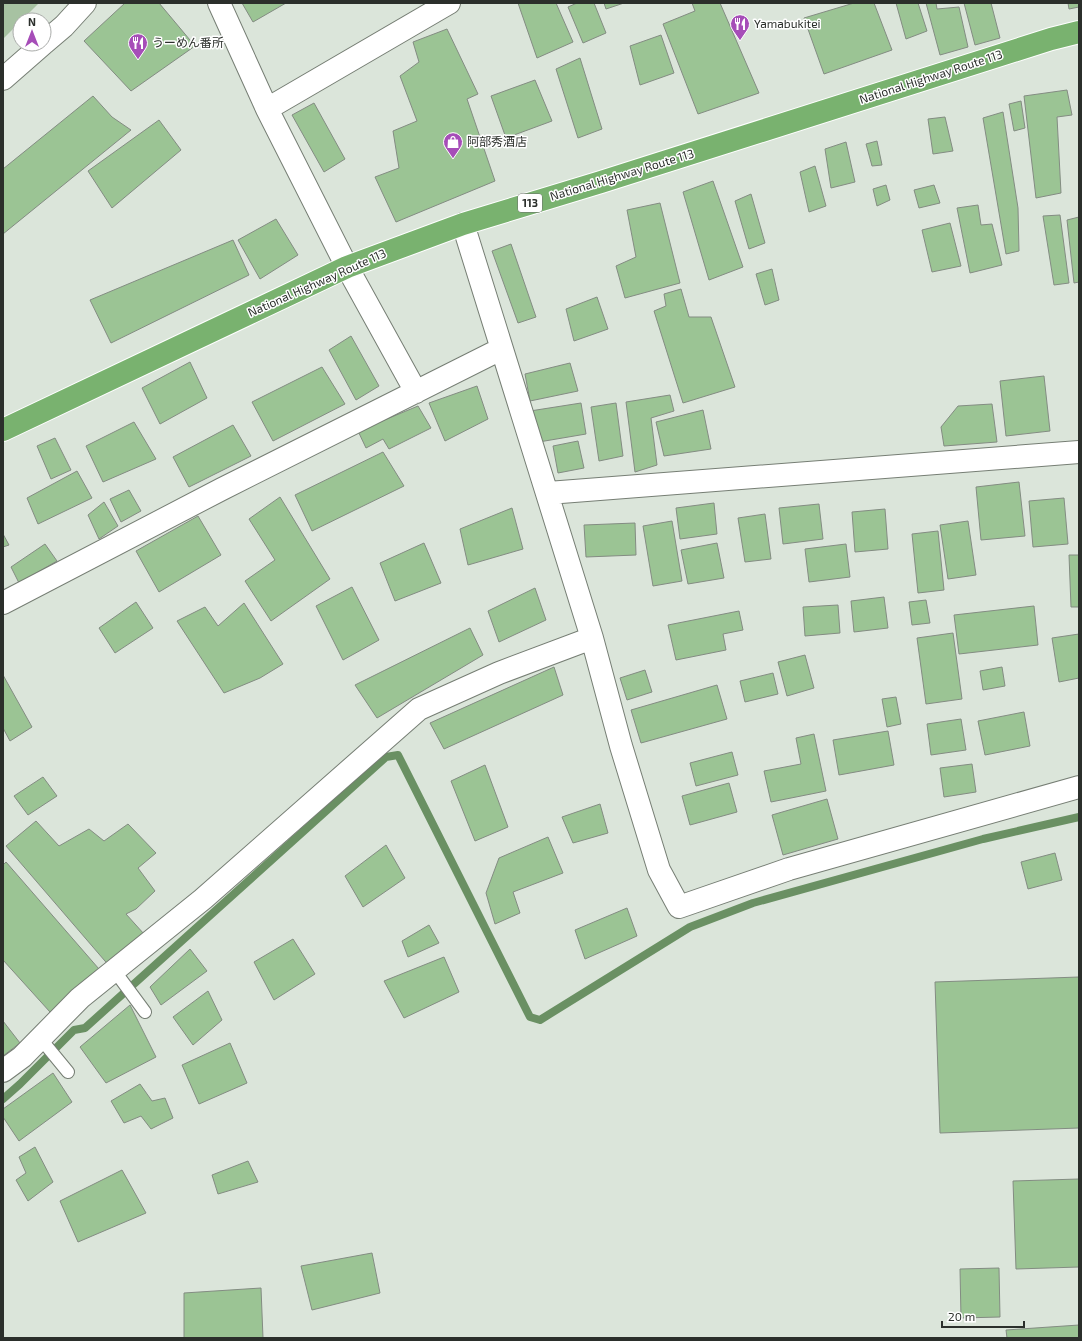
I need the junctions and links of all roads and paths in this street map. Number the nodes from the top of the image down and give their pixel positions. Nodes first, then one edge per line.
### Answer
1 (84, 3) edge
2 (219, 3) edge
3 (449, 3) edge
4 (1079, 32) edge
5 (52, 37) edge
6 (35, 52) edge
7 (3, 79) edge
8 (267, 109) junction
9 (463, 224) junction
10 (347, 267) junction
11 (501, 349) junction
12 (416, 392) junction
13 (3, 430) edge
14 (1079, 452) edge
15 (548, 493) junction
16 (3, 603) edge
17 (592, 638) junction
18 (1079, 787) edge
19 (114, 970) junction
20 (145, 1012) dead end
21 (40, 1038) junction
22 (3, 1071) edge
23 (68, 1072) dead end

1 - 5 street
2 - 8 street
3 - 8 street
4 - 9 highway, National Highway Route 113 / 113
6 - 7 street
8 - 10 street
9 - 10 highway, National Highway Route 113 / 113
9 - 11 street
10 - 12 street
10 - 13 highway, National Highway Route 113 / 113
11 - 12 street
11 - 15 street
12 - 16 street
14 - 15 street
15 - 17 street
17 - 18 street
17 - 19 street
19 - 20 lane
19 - 21 street
21 - 22 street
21 - 23 lane

